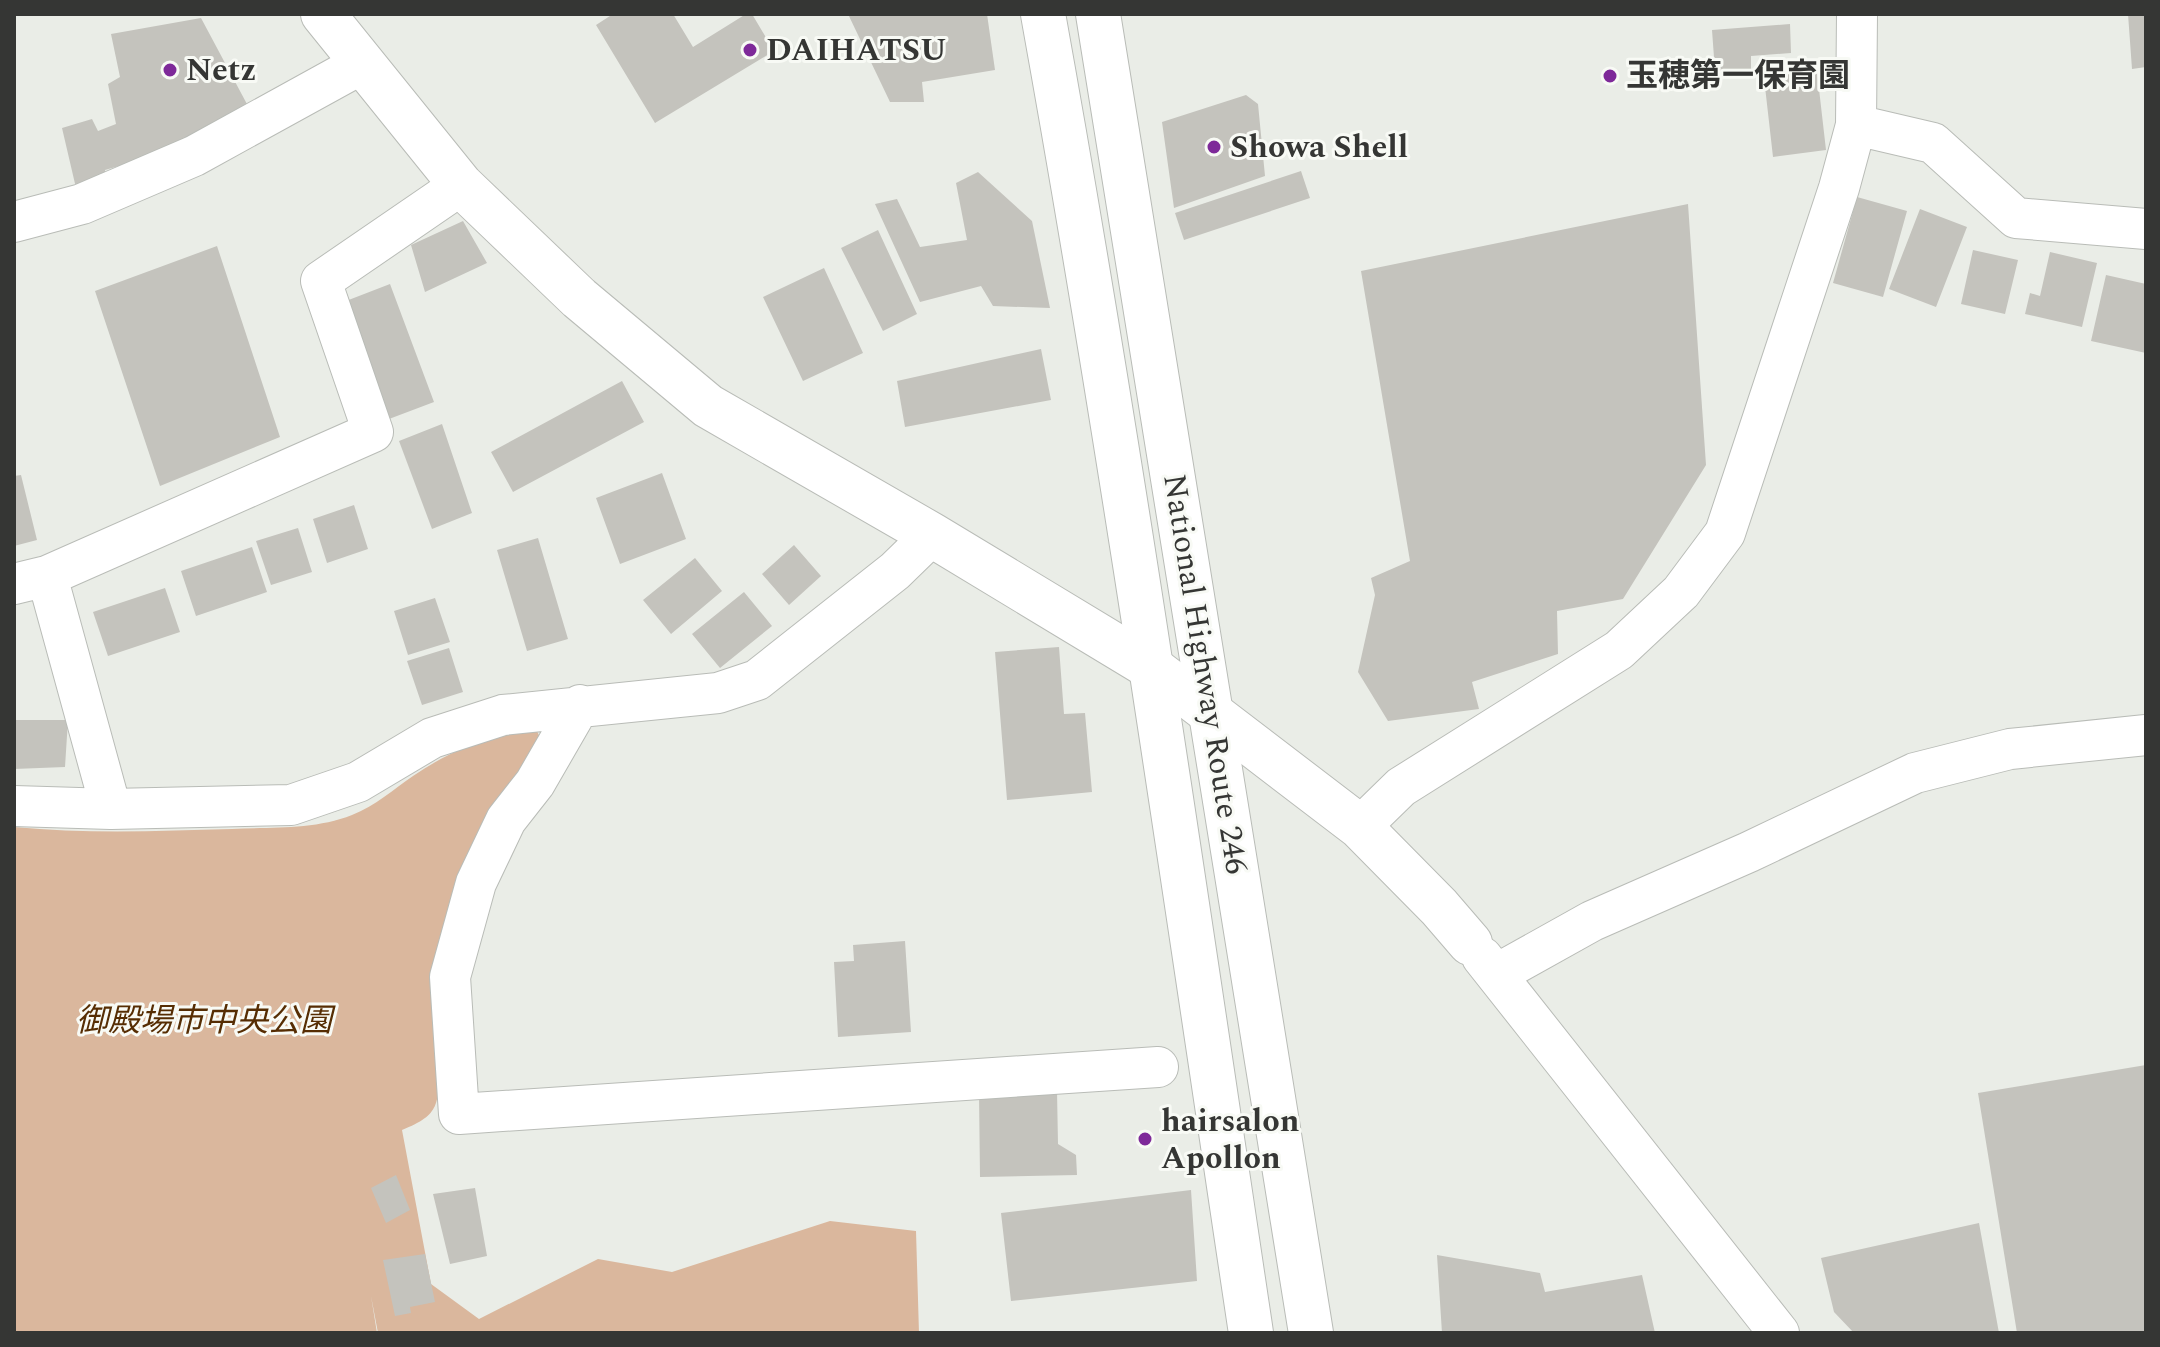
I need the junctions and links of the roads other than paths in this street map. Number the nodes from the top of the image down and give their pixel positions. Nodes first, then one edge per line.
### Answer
1 (323, 14) edge
2 (1043, 14) edge
3 (1098, 14) edge
4 (1857, 14) edge
5 (363, 63) junction
6 (1856, 125) junction
7 (461, 185) junction
8 (14, 222) edge
9 (2146, 229) edge
10 (932, 535) junction
11 (30, 580) edge
12 (1152, 668) junction
13 (580, 705) junction
14 (1210, 711) junction
15 (2146, 735) edge
16 (14, 806) edge
17 (111, 809) junction
18 (1360, 827) junction
19 (1484, 959) junction
20 (1158, 1067) dead end
21 (1251, 1333) edge
22 (1311, 1333) edge
23 (1779, 1333) edge

1 - 5 main road
2 - 12 main road, National Highway Route 246
3 - 14 main road, National Highway Route 246
4 - 6 street
5 - 7 main road
5 - 8 street
6 - 9 street
6 - 18 street
7 - 10 main road
7 - 11 street
10 - 12 main road
10 - 13 street
11 - 17 street
12 - 14 main road
12 - 21 main road, National Highway Route 246
13 - 17 street
13 - 20 street
14 - 18 main road
14 - 22 main road, National Highway Route 246
15 - 19 street
16 - 17 street
18 - 19 main road
19 - 23 street

